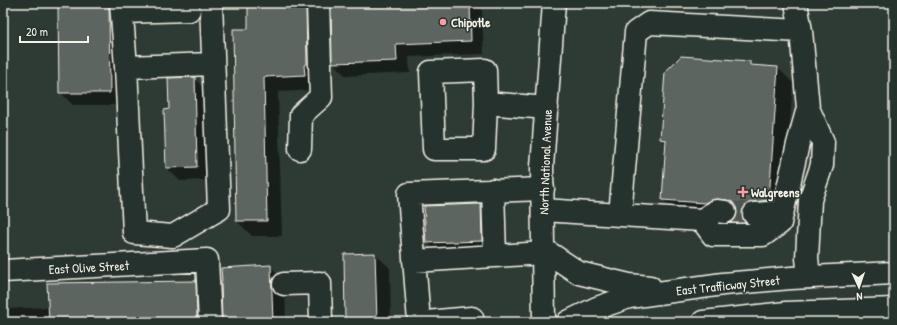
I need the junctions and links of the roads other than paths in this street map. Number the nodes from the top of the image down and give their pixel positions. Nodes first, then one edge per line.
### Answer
1 (318, 3) edge
2 (554, 3) edge
3 (796, 3) edge
4 (216, 4) edge
5 (121, 7) edge
6 (189, 10) dead end
7 (802, 31) junction
8 (213, 64) junction
9 (126, 68) junction
10 (486, 103) dead end
11 (547, 108) junction
12 (808, 108) junction
13 (300, 149) dead end
14 (543, 188) junction
15 (493, 190) junction
16 (543, 210) junction
17 (725, 212) tunnel mouth
18 (782, 212) junction
19 (754, 214) tunnel mouth
20 (620, 215) junction
21 (702, 220) junction
22 (173, 236) junction
23 (543, 251) junction
24 (413, 255) junction
25 (495, 255) junction
26 (175, 262) junction
27 (3, 271) edge
28 (894, 273) edge
29 (809, 277) junction
30 (284, 284) dead end
31 (680, 290) junction
32 (894, 308) edge
33 (472, 318) dead end
34 (210, 322) edge
35 (321, 322) edge
36 (419, 322) edge
37 (426, 322) edge
38 (544, 322) edge
39 (568, 322) edge
40 (703, 322) edge

1 - 13 main road
2 - 11 main road, North National Avenue
3 - 7 main road
4 - 8 main road
5 - 6 main road
5 - 9 main road
7 - 12 main road
7 - 20 main road
8 - 9 main road
8 - 22 main road
9 - 22 main road
10 - 11 main road
11 - 14 main road, North National Avenue
12 - 18 main road
12 - 29 main road
14 - 15 main road
14 - 16 main road, North National Avenue
15 - 24 main road
15 - 25 main road
16 - 20 main road
16 - 23 main road, North National Avenue
17 - 21 main road
18 - 19 main road
18 - 21 main road
20 - 21 main road
22 - 26 main road
23 - 25 main road
23 - 31 main road
23 - 38 main road, North National Avenue
24 - 25 main road
24 - 36 main road
26 - 27 main road, East Olive Street
26 - 34 main road, East Olive Street
28 - 29 main road, East Trafficway Street
29 - 31 main road, East Trafficway Street
30 - 35 main road
31 - 39 main road, East Trafficway Street
32 - 40 main road
33 - 37 main road

